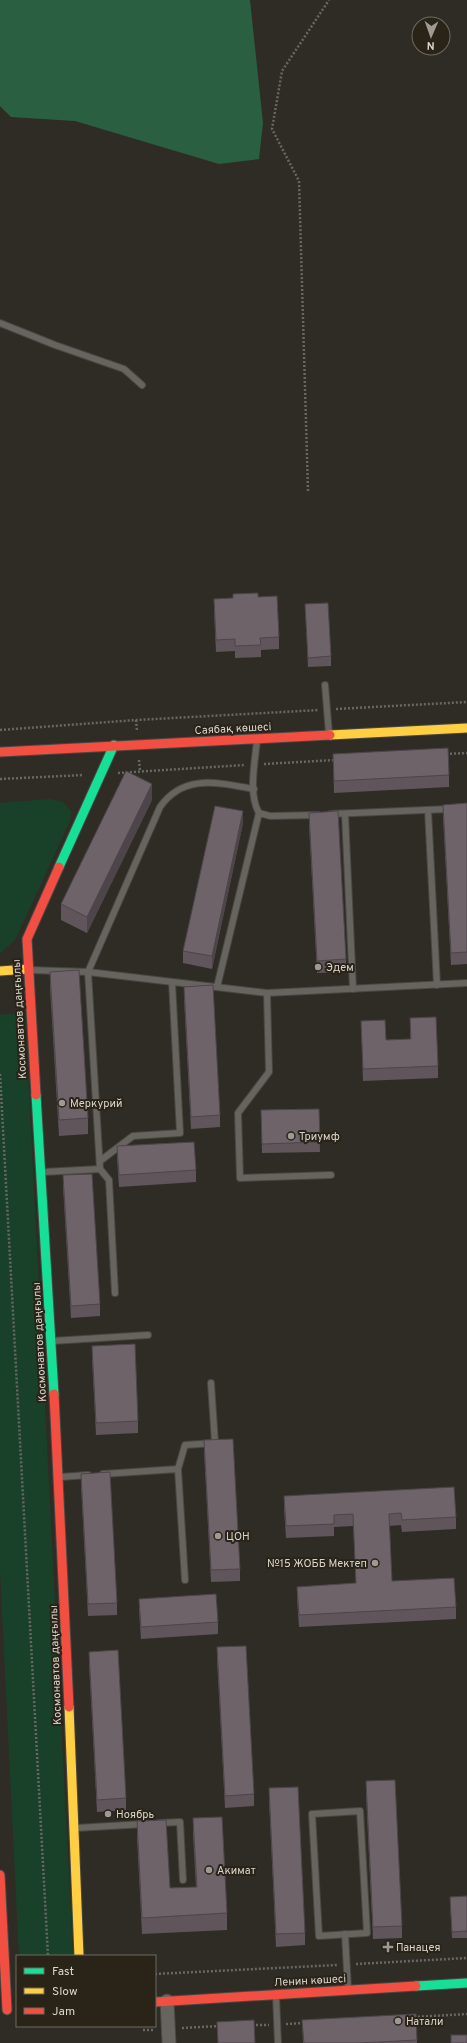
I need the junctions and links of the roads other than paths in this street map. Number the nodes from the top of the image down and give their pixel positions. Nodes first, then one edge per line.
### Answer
1 (0, 323) edge
2 (142, 385) dead end
3 (325, 685) dead end
4 (467, 728) edge
5 (329, 735) junction
6 (257, 739) junction
7 (114, 745) junction
8 (0, 752) edge
9 (254, 789) junction
10 (459, 808) edge
11 (428, 810) junction
12 (259, 813) junction
13 (345, 814) junction
14 (28, 970) junction
15 (0, 971) edge
16 (88, 972) junction
17 (172, 982) junction
18 (467, 984) edge
19 (437, 985) junction
20 (217, 987) junction
21 (353, 989) junction
22 (267, 993) junction
23 (100, 1161) junction
24 (100, 1169) junction
25 (41, 1172) junction
26 (331, 1175) dead end
27 (115, 1293) dead end
28 (148, 1335) dead end
29 (52, 1341) junction
30 (211, 1383) dead end
31 (178, 1469) junction
32 (60, 1477) junction
33 (185, 1580) dead end
34 (74, 1828) junction
35 (0, 1875) edge
36 (183, 1880) dead end
37 (345, 1934) junction
38 (79, 1955) edge
39 (467, 1983) edge
40 (348, 1990) junction
41 (276, 1994) junction
42 (161, 2001) edge
43 (8, 2010) edge
44 (169, 2043) edge
45 (278, 2043) edge

1 - 2 lane
3 - 5 lane
4 - 5 street, Саябақ көшесі
5 - 6 street, Саябақ көшесі
6 - 7 street, Саябақ көшесі
6 - 9 lane
7 - 8 street, Саябақ көшесі
7 - 14 street, Космонавтов даңғылы
9 - 12 lane
9 - 16 lane
10 - 11 lane
11 - 13 lane
11 - 19 lane
12 - 13 lane
12 - 20 lane
13 - 21 lane
14 - 15 street
14 - 16 lane
14 - 25 street, Космонавтов даңғылы
16 - 17 lane
16 - 23 lane
17 - 20 lane
17 - 23 lane
18 - 19 lane
19 - 21 lane
20 - 22 lane
21 - 22 lane
22 - 26 lane
23 - 24 lane
24 - 25 lane
24 - 27 lane
25 - 29 street, Космонавтов даңғылы
28 - 29 lane
29 - 32 street, Космонавтов даңғылы
30 - 31 lane
31 - 32 lane
31 - 33 lane
32 - 34 street, Космонавтов даңғылы
34 - 36 lane
34 - 38 street, Космонавтов даңғылы
35 - 43 street
37 - 37 lane
37 - 40 lane
39 - 40 street, Ленин көшесі
40 - 41 street, Ленин көшесі
41 - 42 street, Ленин көшесі
41 - 45 lane
42 - 44 street

